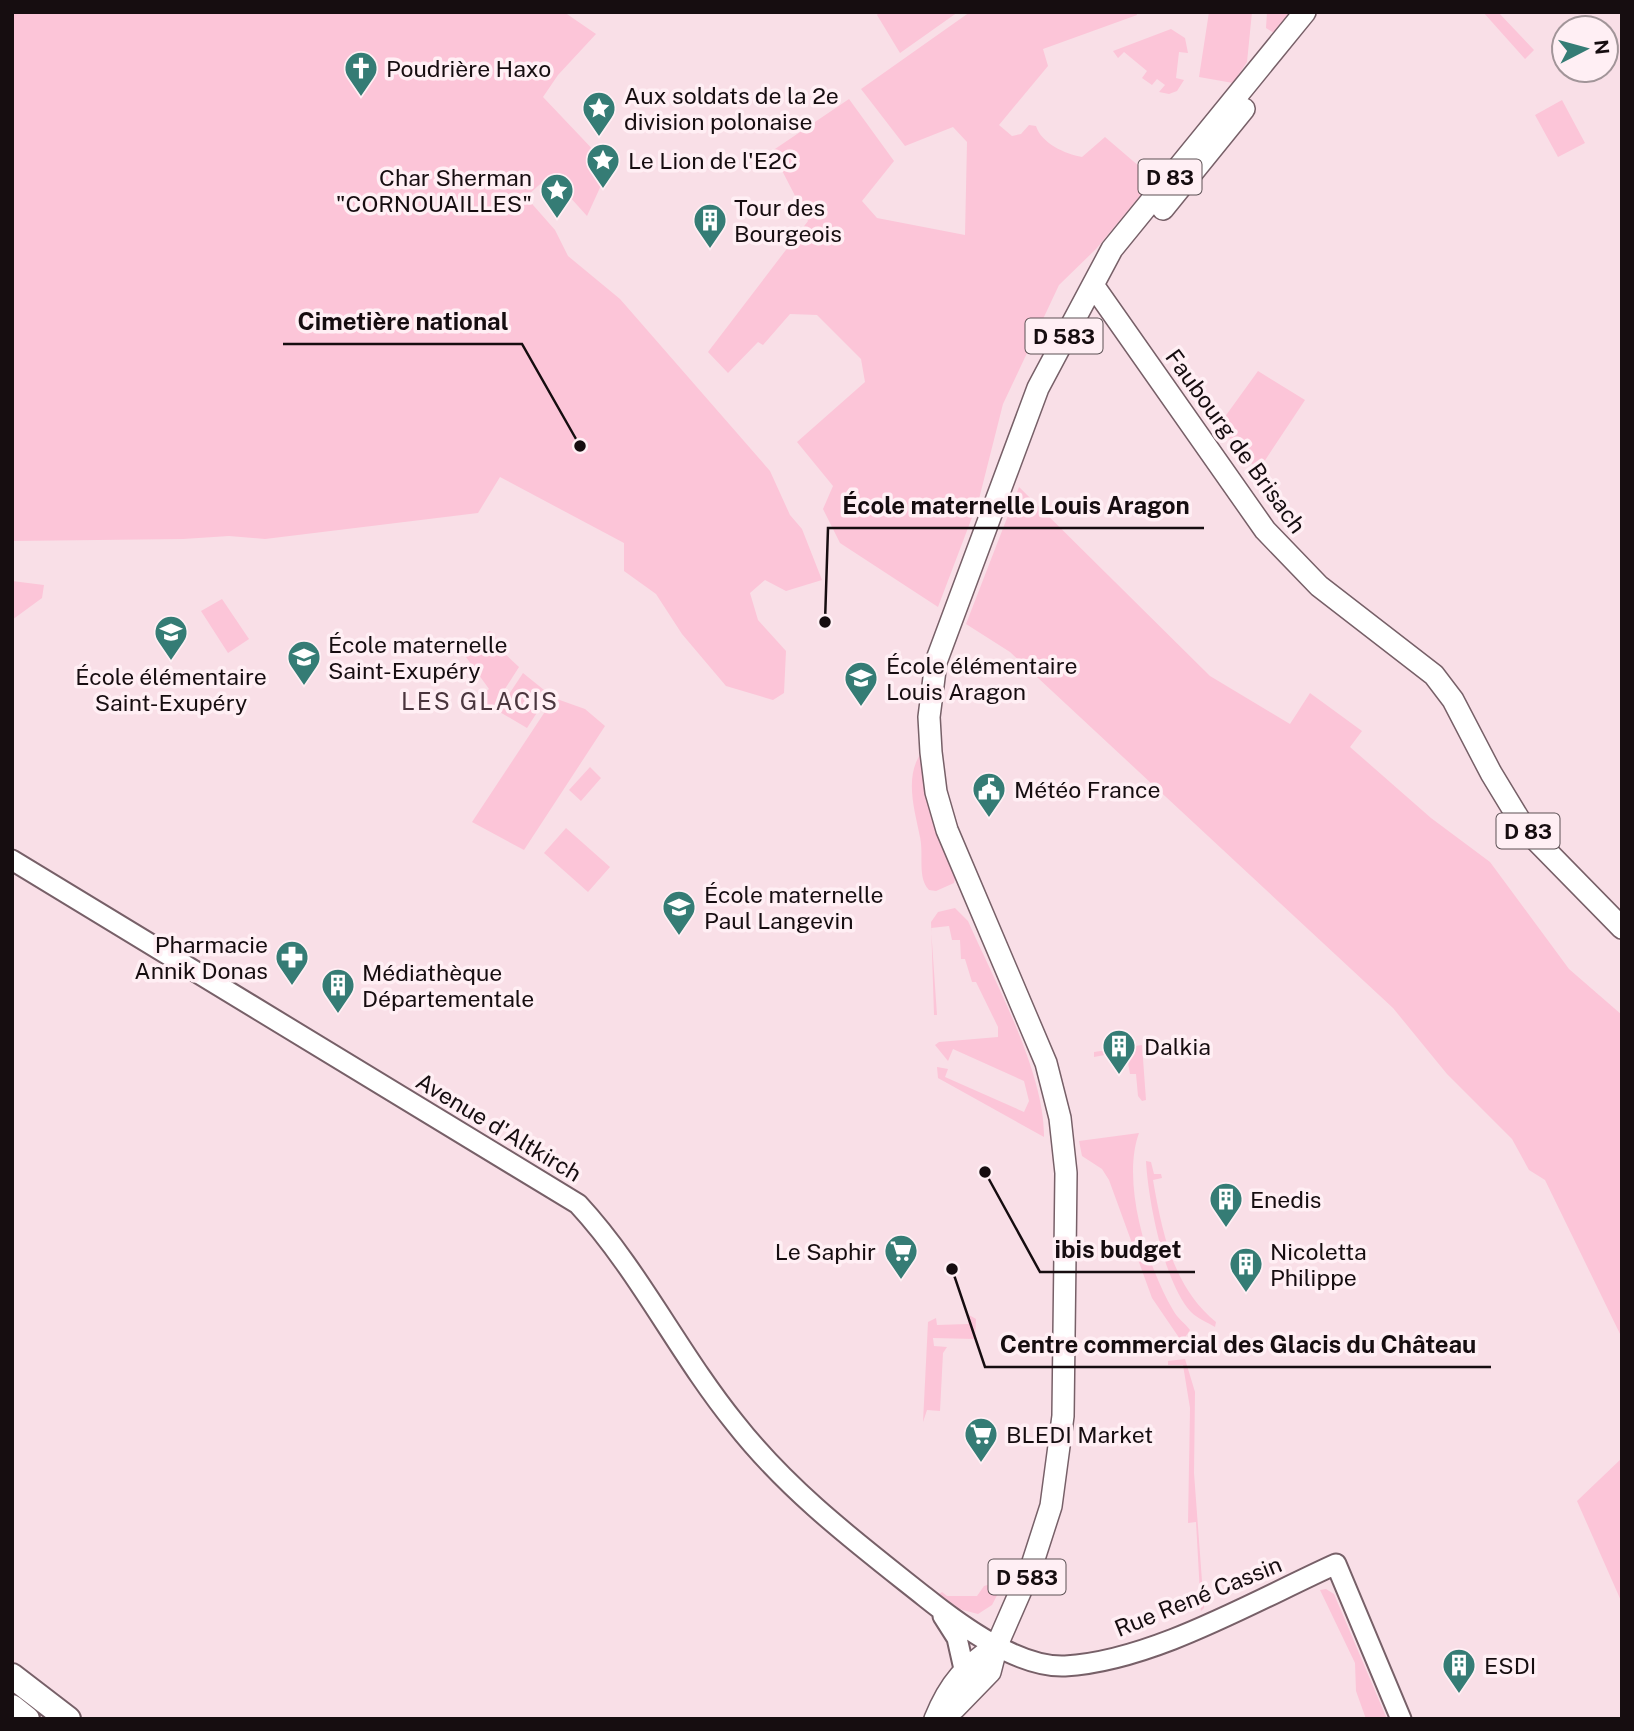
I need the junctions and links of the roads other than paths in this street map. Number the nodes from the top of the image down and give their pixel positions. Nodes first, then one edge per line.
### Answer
1 (1305, 12) edge
2 (1321, 12) edge
3 (1093, 285) junction
4 (12, 860) edge
5 (1622, 928) edge
6 (937, 1606) junction
7 (997, 1645) junction
8 (964, 1669) junction
9 (12, 1676) edge
10 (12, 1707) edge
11 (27, 1719) edge
12 (66, 1719) edge
13 (936, 1719) edge
14 (1401, 1719) edge

1 - 3 main road, D 83
2 - 3 main road, D 83
3 - 5 main road, Faubourg de Brisach / D 83
3 - 7 main road, D 583
4 - 6 street, Avenue d'Altkirch
6 - 7 street, Avenue d'Altkirch
6 - 8 street
7 - 8 main road
7 - 13 main road
7 - 14 street, Rue René Cassin
8 - 13 main road
9 - 12 highway
10 - 11 highway

